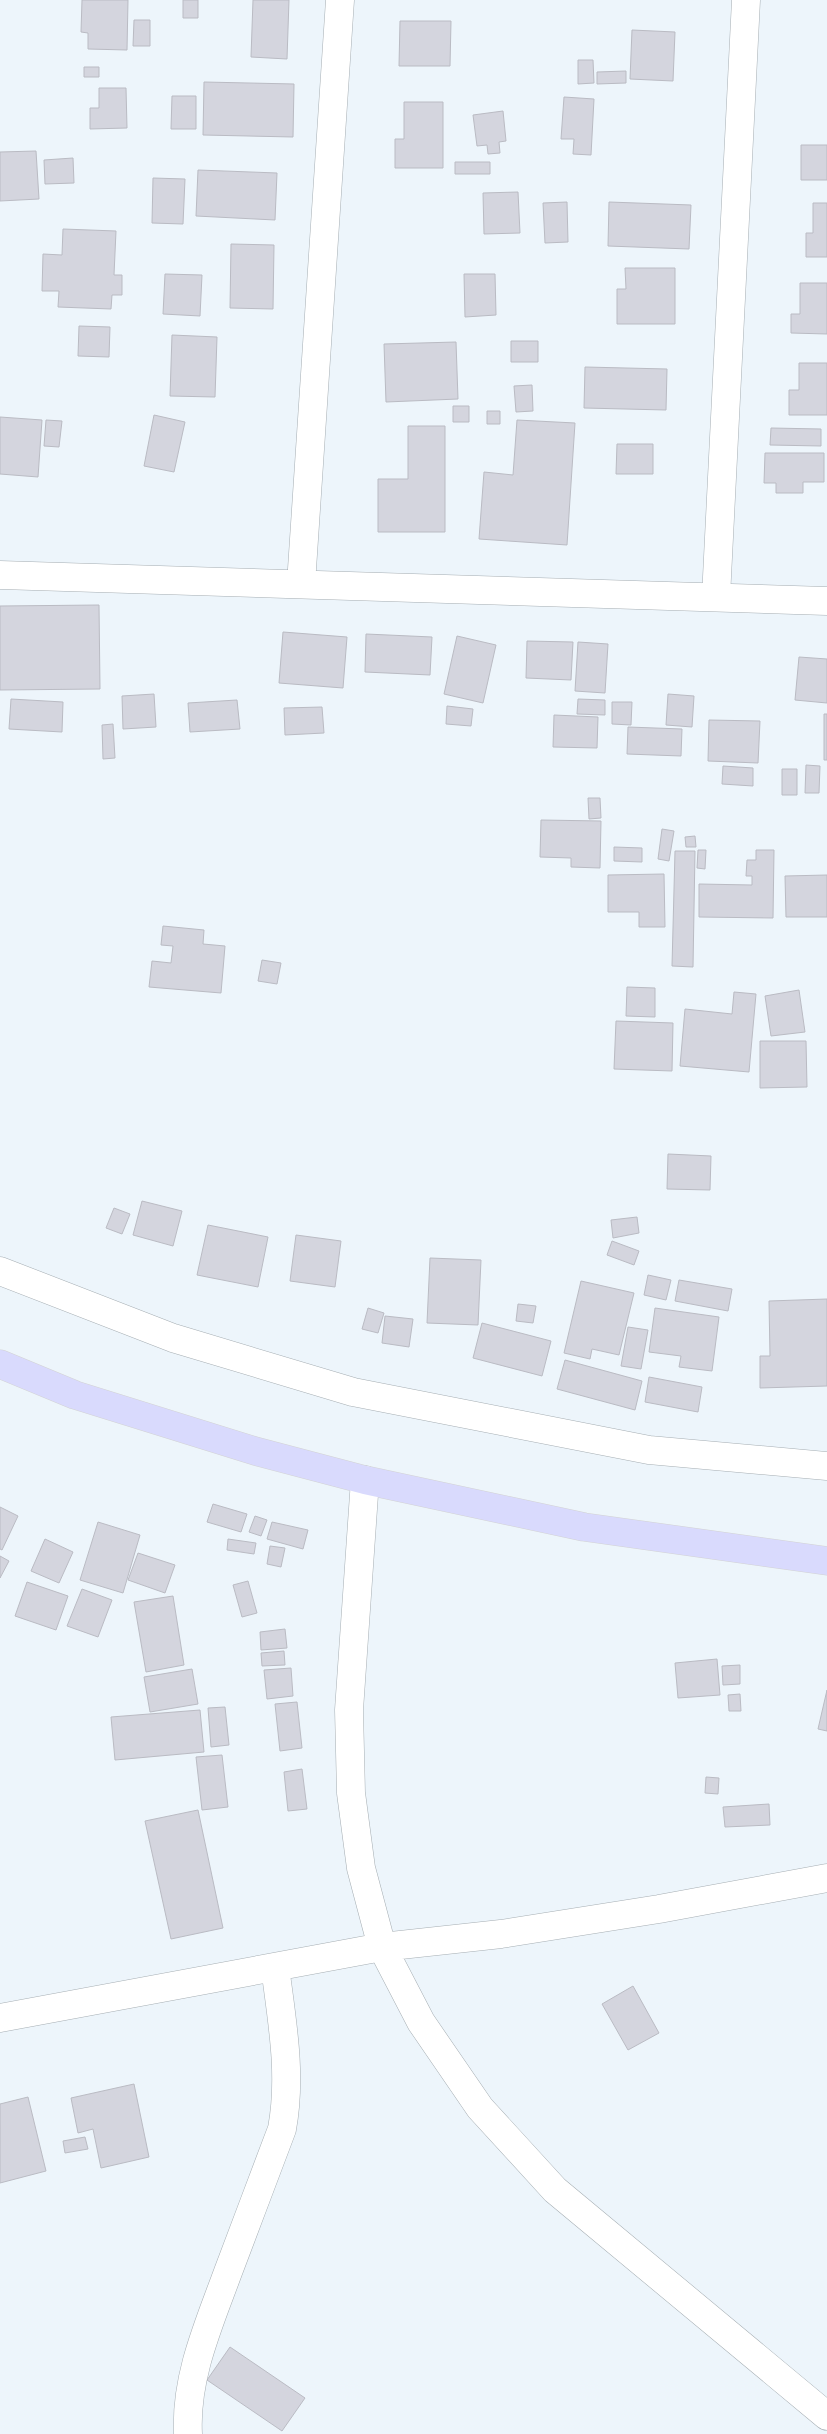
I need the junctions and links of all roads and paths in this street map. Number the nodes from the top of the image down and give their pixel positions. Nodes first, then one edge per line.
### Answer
1 (340, 0) edge
2 (746, 0) edge
3 (0, 575) edge
4 (301, 584) junction
5 (716, 598) junction
6 (827, 601) edge
7 (0, 1272) edge
8 (0, 1364) edge
9 (827, 1466) edge
10 (365, 1480) junction
11 (827, 1561) edge
12 (827, 1878) edge
13 (382, 1947) junction
14 (275, 1967) junction
15 (0, 2018) edge
16 (827, 2416) edge
17 (188, 2434) edge

1 - 4 street
2 - 5 street
3 - 4 street
4 - 5 street
5 - 6 street
7 - 9 street
8 - 10 main road
10 - 11 main road
10 - 13 street
12 - 13 street
13 - 14 street
13 - 16 street
14 - 15 street
14 - 17 street

